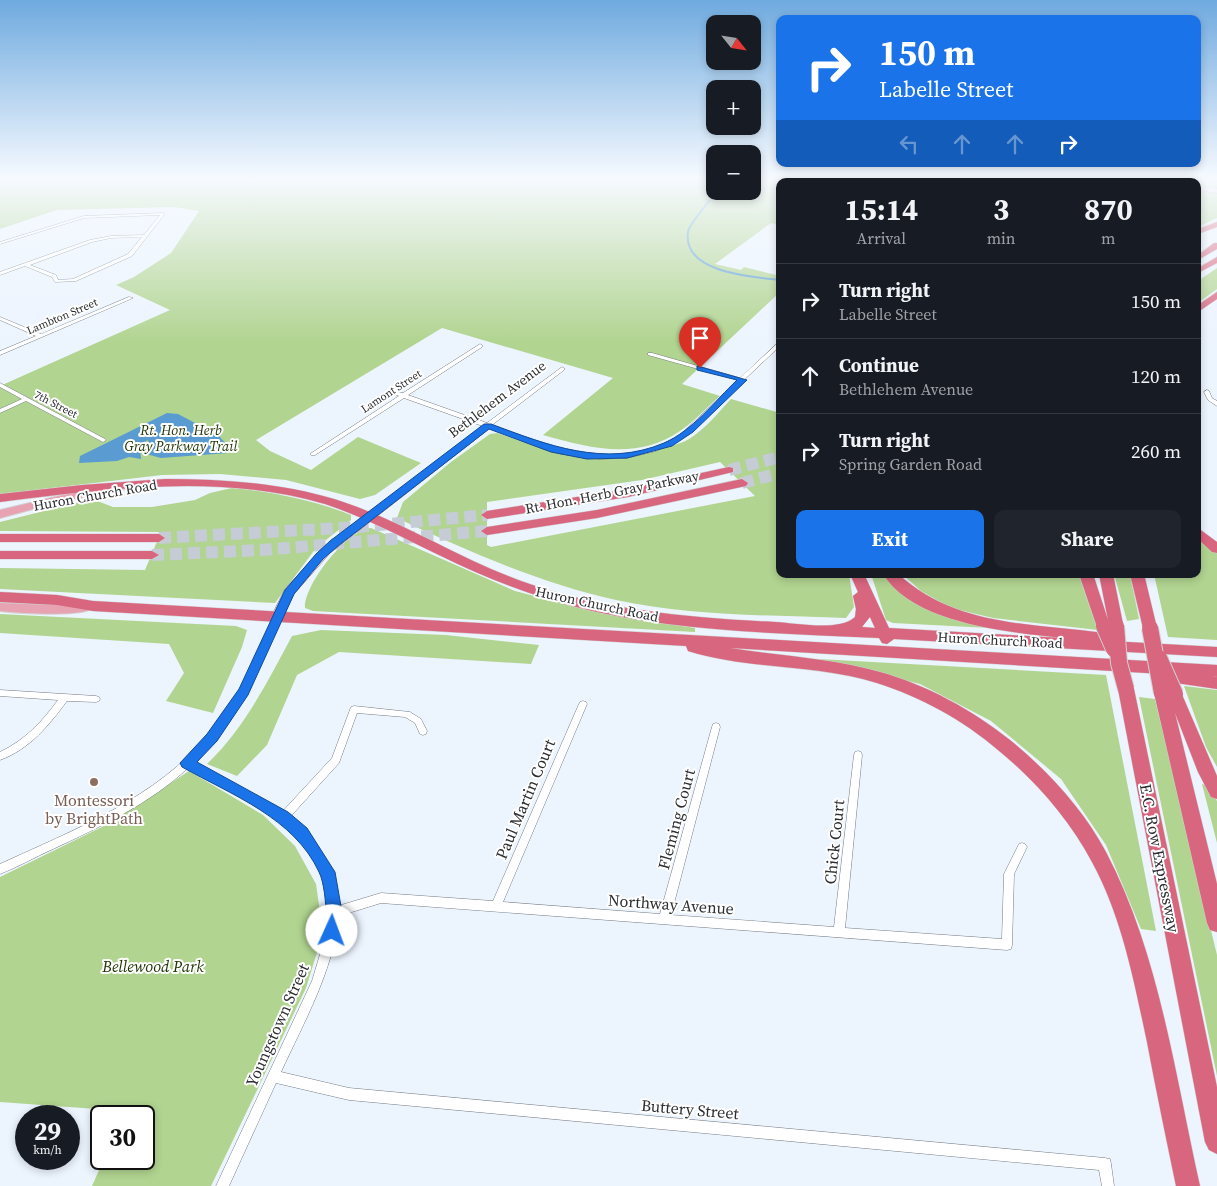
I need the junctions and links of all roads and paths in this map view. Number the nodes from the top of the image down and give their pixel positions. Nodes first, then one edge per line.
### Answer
1 (34, 232) edge
2 (149, 232) edge
3 (146, 236) junction
4 (0, 243) edge
5 (1217, 245) edge
6 (1201, 256) edge
7 (1217, 259) edge
8 (26, 265) junction
9 (1201, 269) edge
10 (0, 274) edge
11 (1217, 295) edge
12 (131, 298) dead end
13 (1201, 307) edge
14 (0, 318) edge
15 (41, 336) junction
16 (480, 346) dead end
17 (776, 347) edge
18 (0, 353) edge
19 (650, 354) dead end
20 (562, 369) dead end
21 (743, 380) junction
22 (0, 385) edge
23 (394, 392) dead end
24 (1207, 392) dead end
25 (403, 395) junction
26 (26, 399) junction
27 (1217, 404) edge
28 (0, 411) edge
29 (488, 426) junction
30 (103, 440) dead end
31 (313, 454) dead end
32 (729, 470) tunnel mouth
33 (742, 483) tunnel mouth
34 (133, 485) junction
35 (0, 498) edge
36 (0, 514) edge
37 (487, 515) tunnel mouth
38 (367, 517) junction
39 (487, 531) tunnel mouth
40 (1201, 535) edge
41 (0, 538) edge
42 (159, 538) tunnel mouth
43 (1217, 549) edge
44 (152, 555) tunnel mouth
45 (0, 556) edge
46 (858, 578) edge
47 (858, 578) edge
48 (894, 578) edge
49 (1088, 578) edge
50 (1106, 578) edge
51 (1138, 578) edge
52 (0, 597) edge
53 (93, 606) junction
54 (0, 607) edge
55 (277, 617) junction
56 (1109, 623) junction
57 (837, 630) junction
58 (883, 633) junction
59 (650, 638) junction
60 (1188, 651) junction
61 (895, 652) junction
62 (1217, 652) edge
63 (1102, 664) junction
64 (1217, 671) edge
65 (1217, 682) edge
66 (0, 692) edge
67 (1169, 693) junction
68 (65, 697) junction
69 (96, 700) dead end
70 (583, 704) dead end
71 (716, 727) dead end
72 (423, 730) dead end
73 (858, 755) dead end
74 (0, 756) edge
75 (187, 763) junction
76 (1217, 792) edge
77 (283, 817) junction
78 (1022, 847) dead end
79 (0, 870) edge
80 (496, 907) junction
81 (334, 912) junction
82 (664, 920) junction
83 (1217, 923) edge
84 (839, 933) junction
85 (273, 1076) junction
86 (1217, 1142) edge
87 (222, 1186) edge
88 (1108, 1186) edge
89 (1188, 1186) edge

1 - 4 street
2 - 3 street
3 - 8 street
3 - 8 street
5 - 6 highway
7 - 9 highway
8 - 10 street
11 - 13 highway
12 - 15 street, Lambton Street
14 - 15 street
15 - 18 street, Lambton Street
16 - 25 street, Lamont Street
17 - 21 street
19 - 21 street
20 - 29 street, Bethlehem Avenue
21 - 29 street
22 - 26 street, 7th Street
23 - 25 street
24 - 27 street
25 - 29 street
25 - 31 street, Lamont Street
26 - 28 street
26 - 30 street, 7th Street
29 - 38 street, Bethlehem Avenue
32 - 37 highway, Rt. Hon. Herb Gray Parkway
33 - 39 highway, Rt. Hon. Herb Gray Parkway
34 - 35 highway
34 - 36 main road, Huron Church Road
34 - 38 highway, Huron Church Road
38 - 55 street, Bethlehem Avenue
38 - 57 highway, Huron Church Road
40 - 43 highway
41 - 42 highway
44 - 45 highway
46 - 57 highway
47 - 58 highway
48 - 60 highway
49 - 56 highway
50 - 56 highway, E.C. Row Expressway
51 - 67 highway, bridge
52 - 53 highway
53 - 54 main road, Huron Church Road
53 - 55 highway, Huron Church Road
55 - 59 highway, Huron Church Road
55 - 75 street
56 - 86 highway, E.C. Row Expressway, bridge
57 - 58 highway, Huron Church Road
58 - 60 highway, Huron Church Road
58 - 61 highway
59 - 61 highway, Huron Church Road
59 - 89 highway
60 - 62 highway, Huron Church Road
61 - 63 highway, Huron Church Road
63 - 64 highway, Huron Church Road
63 - 65 highway
66 - 68 street
67 - 76 highway
67 - 83 highway
68 - 69 street
68 - 74 street
70 - 80 street, Paul Martin Court
71 - 82 street, Fleming Court
72 - 77 street
73 - 84 street, Chick Court
75 - 77 street, Youngstown Street
75 - 79 street
77 - 81 street, Youngstown Street
78 - 84 street, Northway Avenue
80 - 81 street, Northway Avenue
80 - 82 street, Northway Avenue
81 - 85 street, Youngstown Street
82 - 84 street, Northway Avenue
85 - 87 street, Youngstown Street
85 - 88 street, Buttery Street

